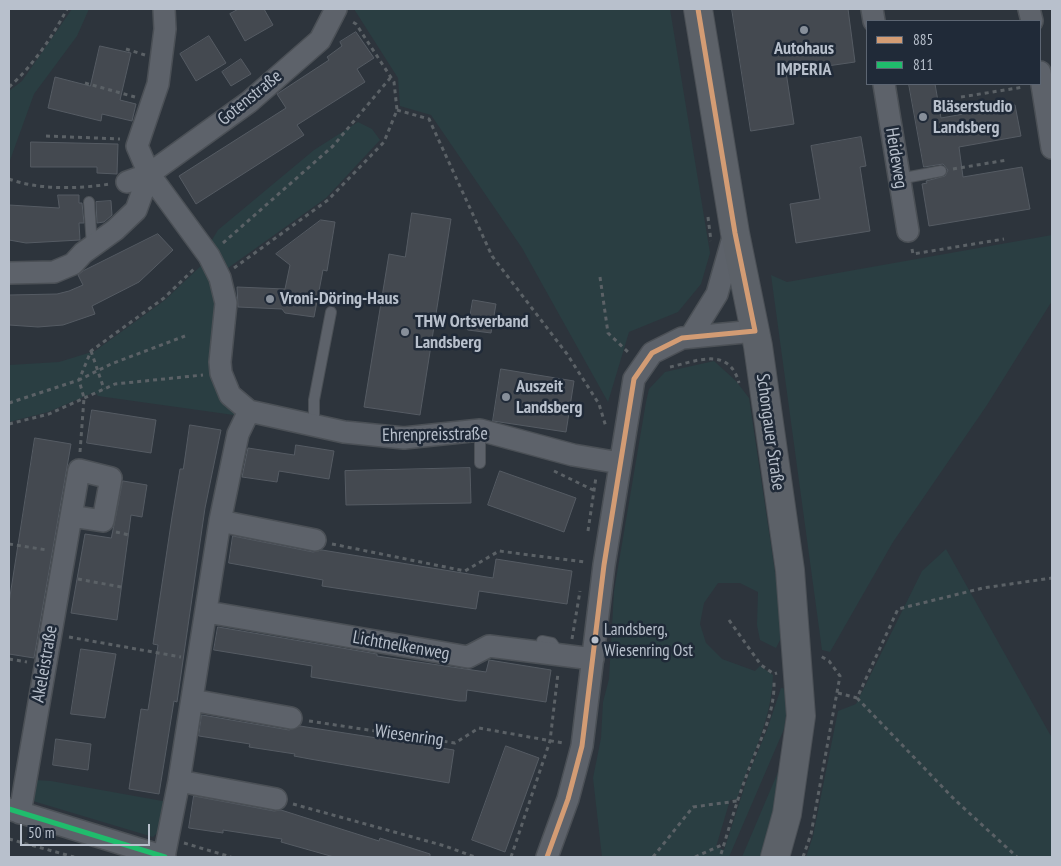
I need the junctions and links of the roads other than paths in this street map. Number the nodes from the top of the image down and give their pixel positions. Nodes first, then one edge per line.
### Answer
1 (164, 9) edge
2 (698, 9) edge
3 (336, 10) edge
4 (1041, 78) edge
5 (884, 85) edge
6 (1052, 148) edge
7 (941, 171) road end
8 (149, 174) junction
9 (899, 179) junction
10 (127, 182) road end
11 (89, 202) dead end
12 (908, 231) road end
13 (734, 233) junction
14 (92, 246) junction
15 (9, 273) edge
16 (331, 312) dead end
17 (755, 330) junction
18 (691, 336) junction
19 (249, 411) junction
20 (314, 426) junction
21 (480, 430) junction
22 (480, 463) dead end
23 (620, 463) junction
24 (71, 516) junction
25 (220, 521) junction
26 (315, 540) road end
27 (207, 612) junction
28 (542, 641) dead end
29 (561, 655) junction
30 (593, 659) junction
31 (192, 700) junction
32 (291, 718) road end
33 (179, 781) junction
34 (276, 799) road end
35 (14, 811) edge
36 (166, 851) edge
37 (547, 857) edge
38 (775, 857) edge

1 - 8 street
2 - 13 main road, Schongauer Straße
3 - 8 street, Gotenstraße
4 - 6 street
5 - 9 street, Heideweg
7 - 9 lane
8 - 10 street, Gotenstraße
8 - 14 street
8 - 19 street, Ehrenpreisstraße
9 - 12 street, Heideweg
11 - 14 lane
13 - 17 main road, Schongauer Straße
13 - 18 street
14 - 15 street
16 - 20 lane
17 - 18 street
17 - 38 main road, Schongauer Straße
18 - 23 street
19 - 20 street, Ehrenpreisstraße
19 - 25 street
20 - 21 street, Ehrenpreisstraße
21 - 22 lane
21 - 23 street, Ehrenpreisstraße
23 - 30 street
24 - 24 street, Akeleistraße
24 - 35 street, Akeleistraße
25 - 26 street
25 - 27 street
27 - 29 street, Lichtnelkenweg
27 - 31 street
28 - 29 lane
29 - 30 street, Lichtnelkenweg
30 - 37 street
31 - 32 street
31 - 33 street
33 - 34 street
33 - 36 street
35 - 36 street

